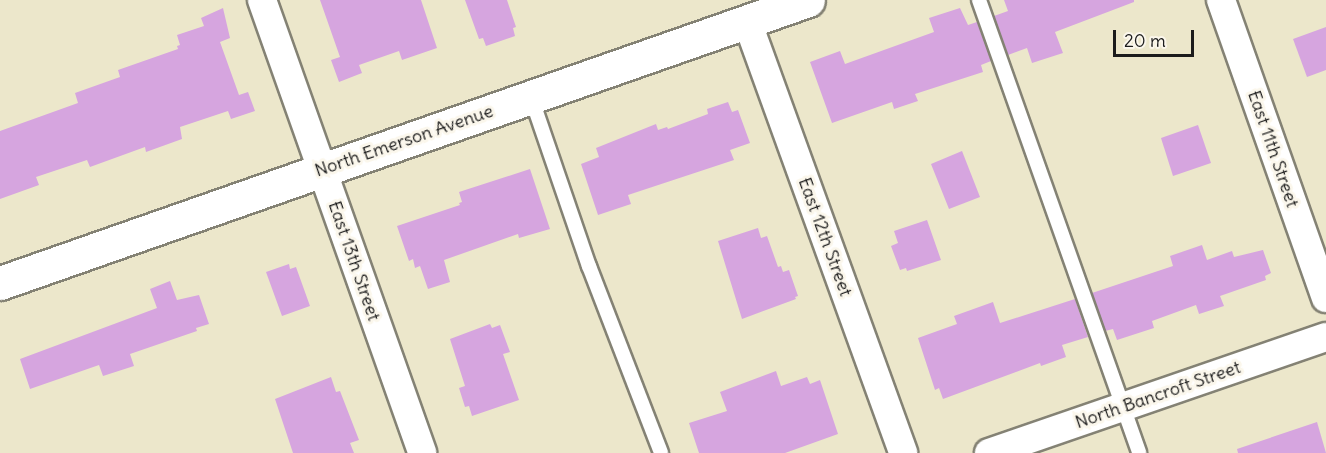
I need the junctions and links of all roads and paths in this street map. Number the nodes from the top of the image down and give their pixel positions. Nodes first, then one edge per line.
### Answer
1 (262, 0) edge
2 (808, 0) edge
3 (979, 0) edge
4 (1221, 0) edge
5 (747, 21) junction
6 (531, 97) junction
7 (322, 170) junction
8 (0, 283) edge
9 (1326, 298) edge
10 (1326, 336) edge
11 (1123, 406) junction
12 (422, 453) edge
13 (661, 453) edge
14 (903, 453) edge
15 (989, 453) edge
16 (1139, 453) edge

1 - 7 street, East 13th Street
2 - 5 main road, North Emerson Avenue
3 - 11 lane
4 - 9 street, East 11th Street
5 - 6 main road, North Emerson Avenue
5 - 14 street, East 12th Street
6 - 7 main road, North Emerson Avenue
6 - 13 lane
7 - 8 main road, North Emerson Avenue
7 - 12 street, East 13th Street
10 - 11 street, North Bancroft Street
11 - 15 street, North Bancroft Street
11 - 16 lane

